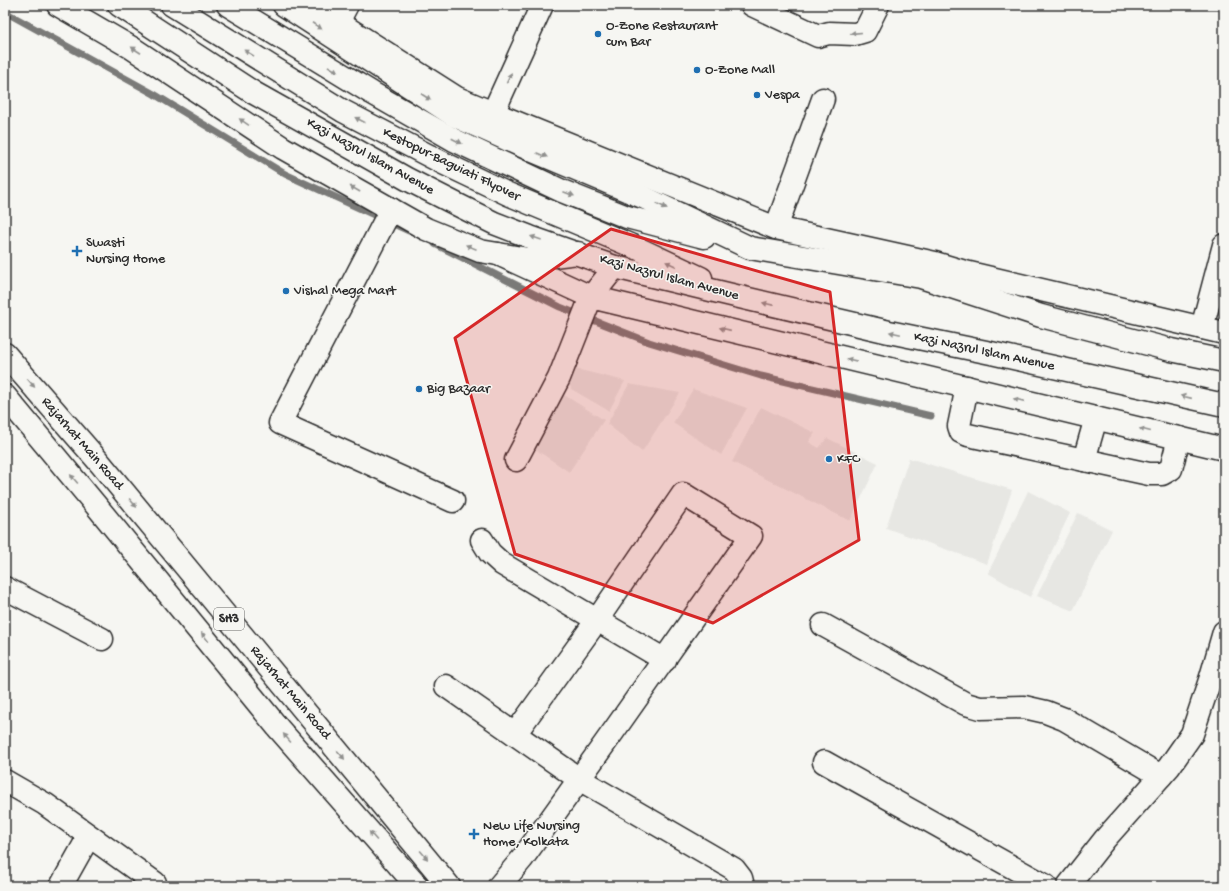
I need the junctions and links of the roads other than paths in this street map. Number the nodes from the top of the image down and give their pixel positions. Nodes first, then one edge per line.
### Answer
1 (58, 5) edge
2 (119, 5) edge
3 (172, 5) edge
4 (228, 5) edge
5 (284, 5) edge
6 (310, 5) edge
7 (542, 5) edge
8 (752, 5) edge
9 (878, 5) edge
10 (342, 13) edge
11 (823, 99) dead end
12 (493, 113) junction
13 (391, 209) junction
14 (776, 228) junction
15 (1224, 245) edge
16 (750, 248) junction
17 (578, 253) junction
18 (498, 254) junction
19 (615, 267) junction
20 (591, 297) junction
21 (744, 298) junction
22 (1202, 328) junction
23 (1224, 333) edge
24 (5, 354) edge
25 (1224, 360) edge
26 (968, 387) junction
27 (5, 396) edge
28 (1224, 405) edge
29 (1096, 418) junction
30 (1179, 438) junction
31 (1224, 449) edge
32 (516, 460) dead end
33 (1084, 460) junction
34 (453, 501) dead end
35 (482, 540) dead end
36 (5, 588) edge
37 (597, 620) junction
38 (823, 625) dead end
39 (1224, 632) edge
40 (102, 639) dead end
41 (664, 660) junction
42 (446, 686) dead end
43 (515, 734) junction
44 (824, 762) dead end
45 (1160, 776) junction
46 (579, 779) junction
47 (5, 780) edge
48 (89, 836) junction
49 (155, 883) dead end
50 (61, 886) edge
51 (417, 886) edge
52 (449, 886) edge
53 (499, 886) edge
54 (743, 886) edge
55 (1046, 886) edge
56 (1068, 886) edge

13 -> 1 street
17 -> 2 street, Kazi Nazrul Islam Avenue
21 -> 3 street, Kestopur-Baguiati Flyover
4 -> 16 street, Kestopur-Baguiati Flyover
5 -> 16 street
6 - 10 street
12 -> 7 street
9 -> 8 street
10 - 12 street
11 - 14 street
12 - 14 street
18 -> 13 street
13 - 34 street
14 - 22 street
15 - 22 street
16 - 25 street
17 - 18 street
17 - 19 street, Kazi Nazrul Islam Avenue
18 - 20 street
19 - 20 street
19 - 21 street, Kazi Nazrul Islam Avenue
26 -> 20 street
20 - 32 street
28 -> 21 street, Kazi Nazrul Islam Avenue
22 - 23 street
24 -> 52 street, Rajarhat Main Road / SH3
29 -> 26 street
26 - 33 street
51 -> 27 street, Rajarhat Main Road / SH3
30 -> 29 street
29 - 33 street
30 - 31 street
30 - 33 street
35 - 37 street
36 - 40 street
37 - 41 street
37 - 41 street
37 - 43 street
38 - 45 street
39 - 45 street
41 - 46 street
42 - 43 street
43 - 46 street
44 - 55 street
45 - 56 street
46 - 53 street
46 - 54 street
47 - 48 street
48 - 49 street
48 - 50 street

